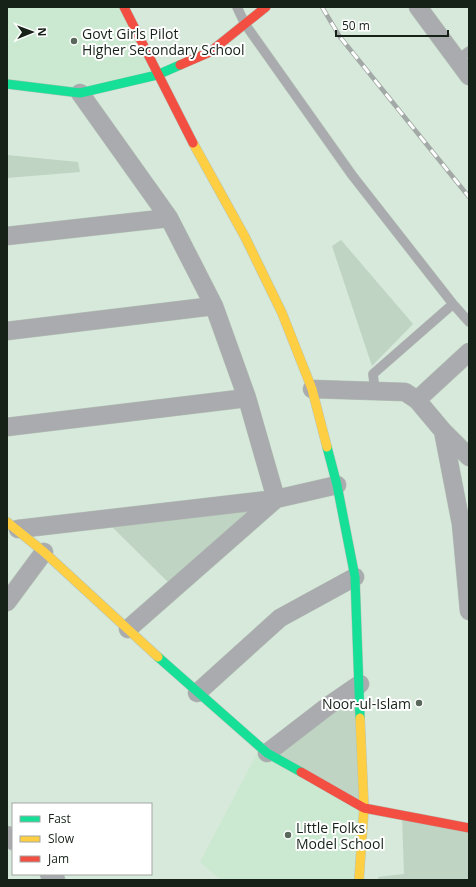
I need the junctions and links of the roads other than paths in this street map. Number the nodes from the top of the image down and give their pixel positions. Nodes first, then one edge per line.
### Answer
1 (124, 7) edge
2 (237, 7) edge
3 (266, 7) edge
4 (418, 7) edge
5 (245, 24) junction
6 (463, 56) edge
7 (157, 75) junction
8 (469, 76) edge
9 (7, 84) edge
10 (80, 93) junction
11 (169, 218) junction
12 (7, 236) edge
13 (453, 304) junction
14 (214, 306) junction
15 (469, 322) edge
16 (7, 331) edge
17 (469, 352) edge
18 (312, 389) junction
19 (375, 391) junction
20 (247, 398) junction
21 (417, 400) junction
22 (7, 428) edge
23 (443, 431) junction
24 (469, 457) edge
25 (337, 485) junction
26 (276, 499) junction
27 (13, 526) edge
28 (44, 552) junction
29 (355, 577) junction
30 (7, 602) edge
31 (469, 611) edge
32 (128, 629) junction
33 (360, 684) junction
34 (197, 693) junction
35 (267, 753) junction
36 (364, 808) junction
37 (469, 828) edge
38 (356, 880) edge
39 (359, 880) edge

1 - 7 street
2 - 5 lane
3 - 5 street
4 - 6 street
5 - 7 street
5 - 13 lane
6 - 8 street
7 - 10 street
7 - 18 street
9 - 10 street
10 - 11 street
11 - 12 street
11 - 14 street
13 - 15 lane
13 - 19 lane
14 - 16 street
14 - 20 street
17 - 21 street
18 - 19 street
18 - 25 street
19 - 21 street
20 - 22 street
20 - 26 street
21 - 23 street
23 - 24 street
23 - 31 street
25 - 26 street
25 - 29 street
26 - 27 street
26 - 32 street
27 - 28 street
28 - 30 street
28 - 32 street
29 - 33 street
29 - 34 street
32 - 34 street
33 - 35 street
33 - 36 street
34 - 35 street
35 - 36 street
36 - 37 street
36 - 39 street
38 - 39 street

